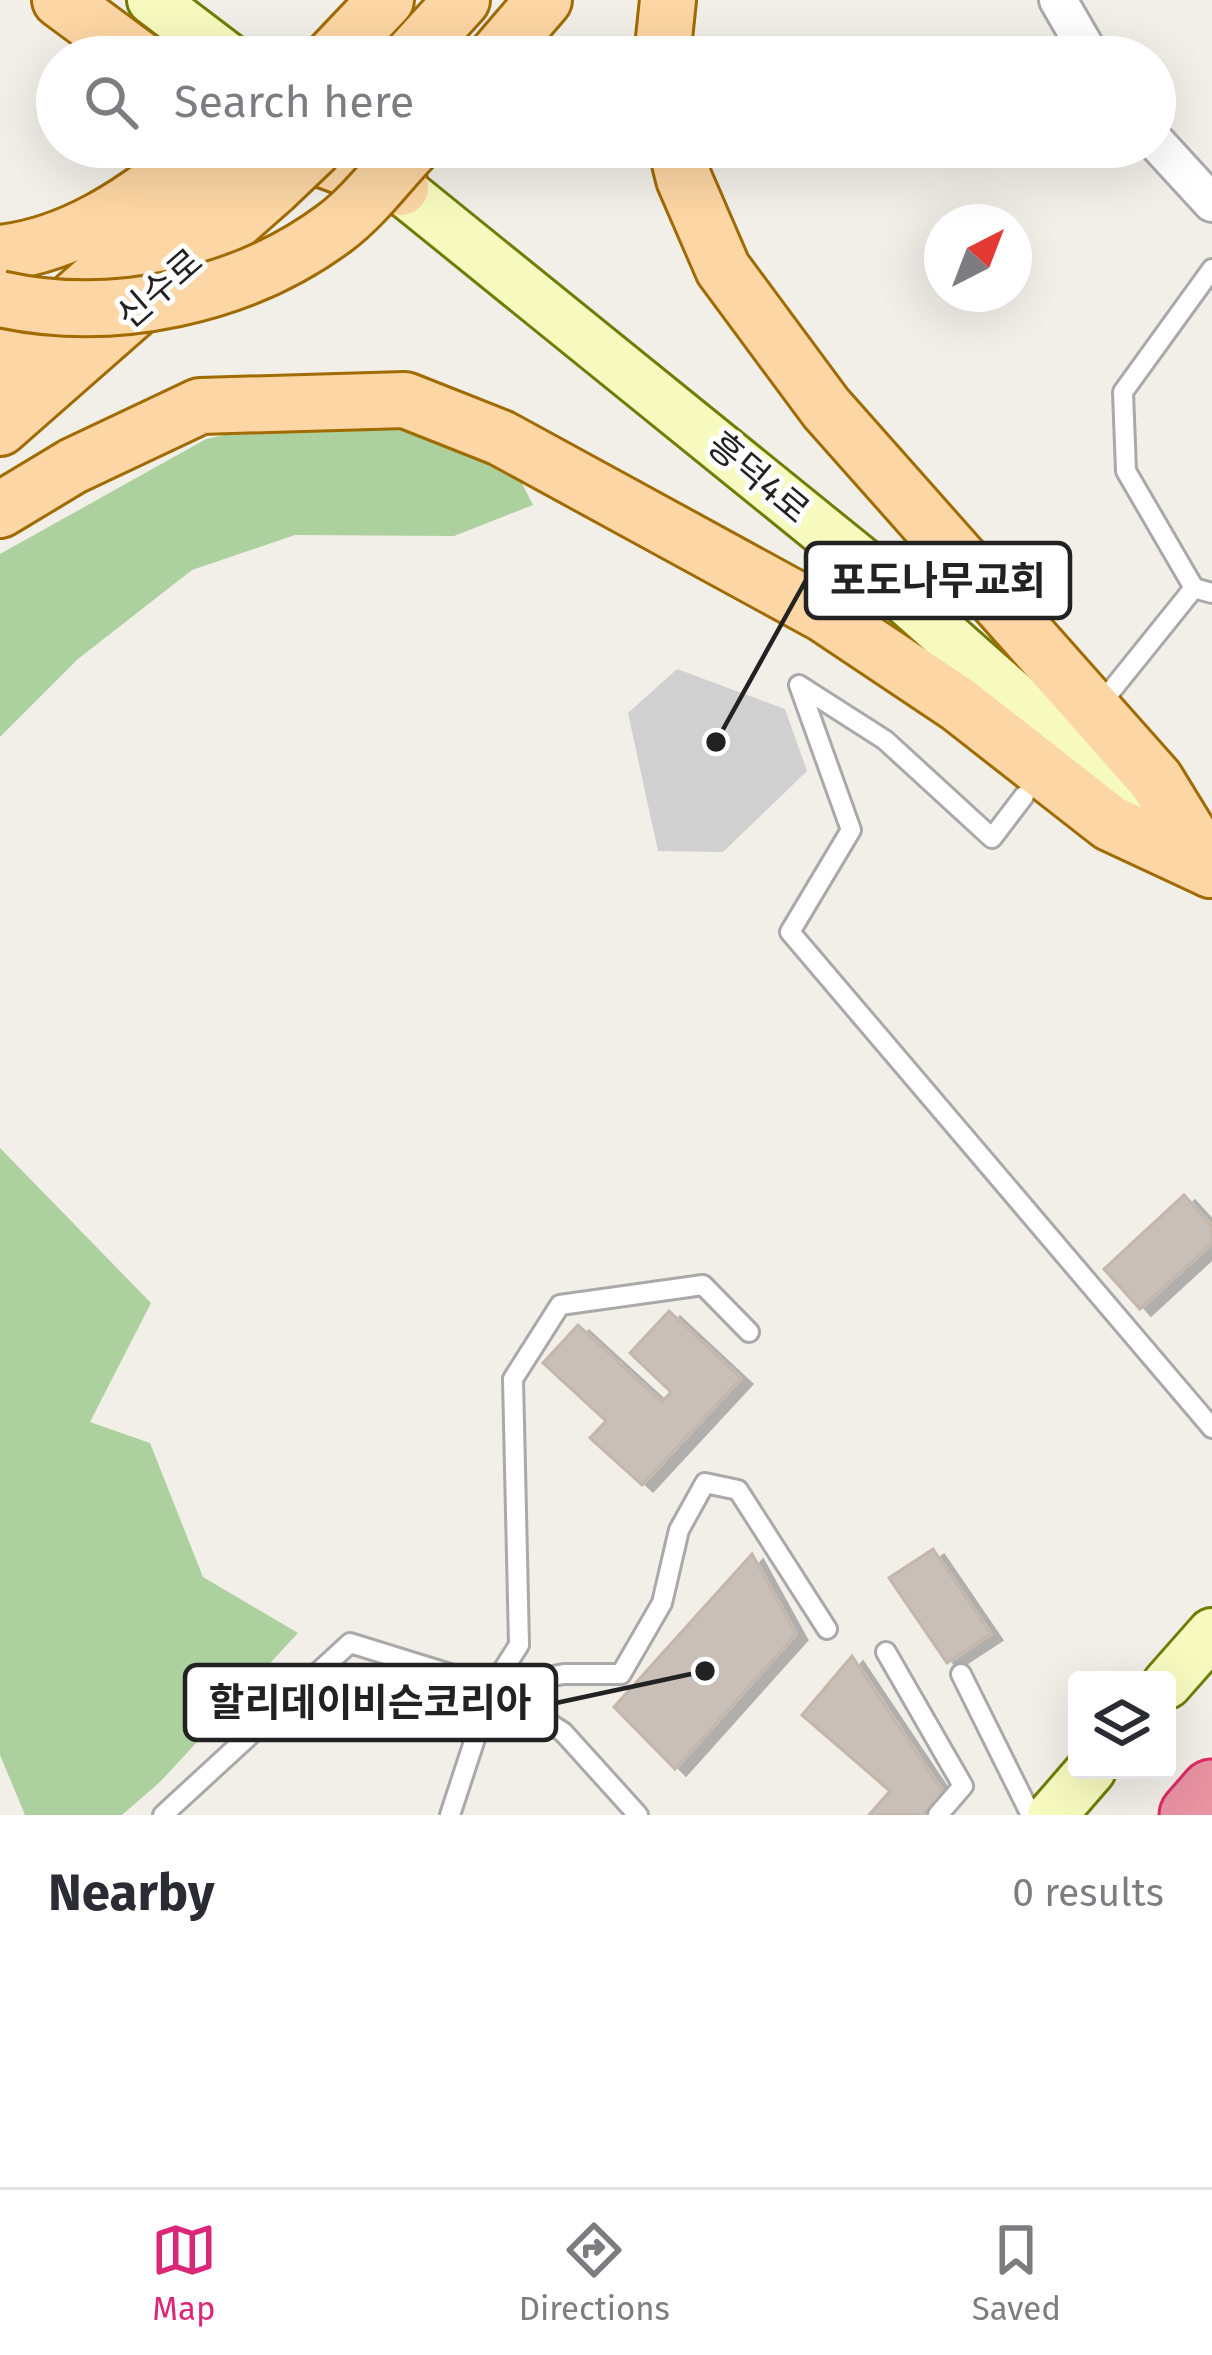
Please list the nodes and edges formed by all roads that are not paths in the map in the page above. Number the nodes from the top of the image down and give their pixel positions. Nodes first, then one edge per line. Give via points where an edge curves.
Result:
1 (60, 0) edge
2 (152, 0) edge
3 (386, 0) edge
4 (462, 0) edge
5 (544, 0) edge
6 (668, 0) edge
7 (1058, 0) edge
8 (109, 36) edge
9 (199, 36) edge
10 (350, 36) edge
11 (429, 36) edge
12 (513, 36) edge
13 (664, 36) edge
14 (1079, 36) edge
15 (1176, 164) edge
16 (218, 168) edge
17 (237, 168) edge
18 (240, 168) edge
19 (406, 168) edge
20 (408, 168) edge
21 (681, 168) edge
22 (1212, 203) edge
23 (0, 253) edge
24 (1212, 269) edge
25 (0, 299) edge
26 (0, 365) edge
27 (0, 428) edge
28 (0, 510) edge
29 (1203, 591) edge
30 (1103, 701) dead end
31 (1024, 796) dead end
32 (1212, 870) edge
33 (749, 1332) dead end
34 (1212, 1428) edge
35 (826, 1629) dead end
36 (1212, 1634) edge
37 (886, 1652) dead end
38 (961, 1674) dead end
39 (1176, 1674) edge
40 (492, 1687) junction
41 (1083, 1779) edge
42 (1212, 1792) edge
43 (164, 1815) edge
44 (450, 1815) edge
45 (638, 1815) edge
46 (938, 1815) edge
47 (1031, 1815) edge
48 (1052, 1815) edge
49 (1192, 1815) edge

1 - 8 main road
2 - 9 street
3 - 10 main road
4 - 11 main road
5 - 12 main road
6 - 13 main road
7 - 14 street
15 - 22 street
16 - 23 main road via 147,192 70,236
17 - 26 main road, 신수로
18 - 27 main road, 신수로
19 - 25 main road, bridge via 339,226 260,271 189,298 110,308
20 - 32 street, 흥덕4로
21 - 32 main road via 723,269 826,407 1156,780
24 - 29 lane via 1123,392 1126,471
28 - 32 main road via 200,406 405,400 501,438 825,615 958,704 1110,823
29 - 30 lane
31 - 34 lane via 992,838 885,740 799,685 850,830 790,932
33 - 40 lane via 703,1286 560,1305 514,1378 519,1645
35 - 40 lane via 738,1490 704,1483 679,1531 662,1603 621,1674
36 - 39 street
37 - 46 lane via 963,1786
38 - 47 lane
40 - 43 lane via 350,1643
40 - 44 lane
40 - 45 lane via 563,1732
41 - 48 street
42 - 49 highway

